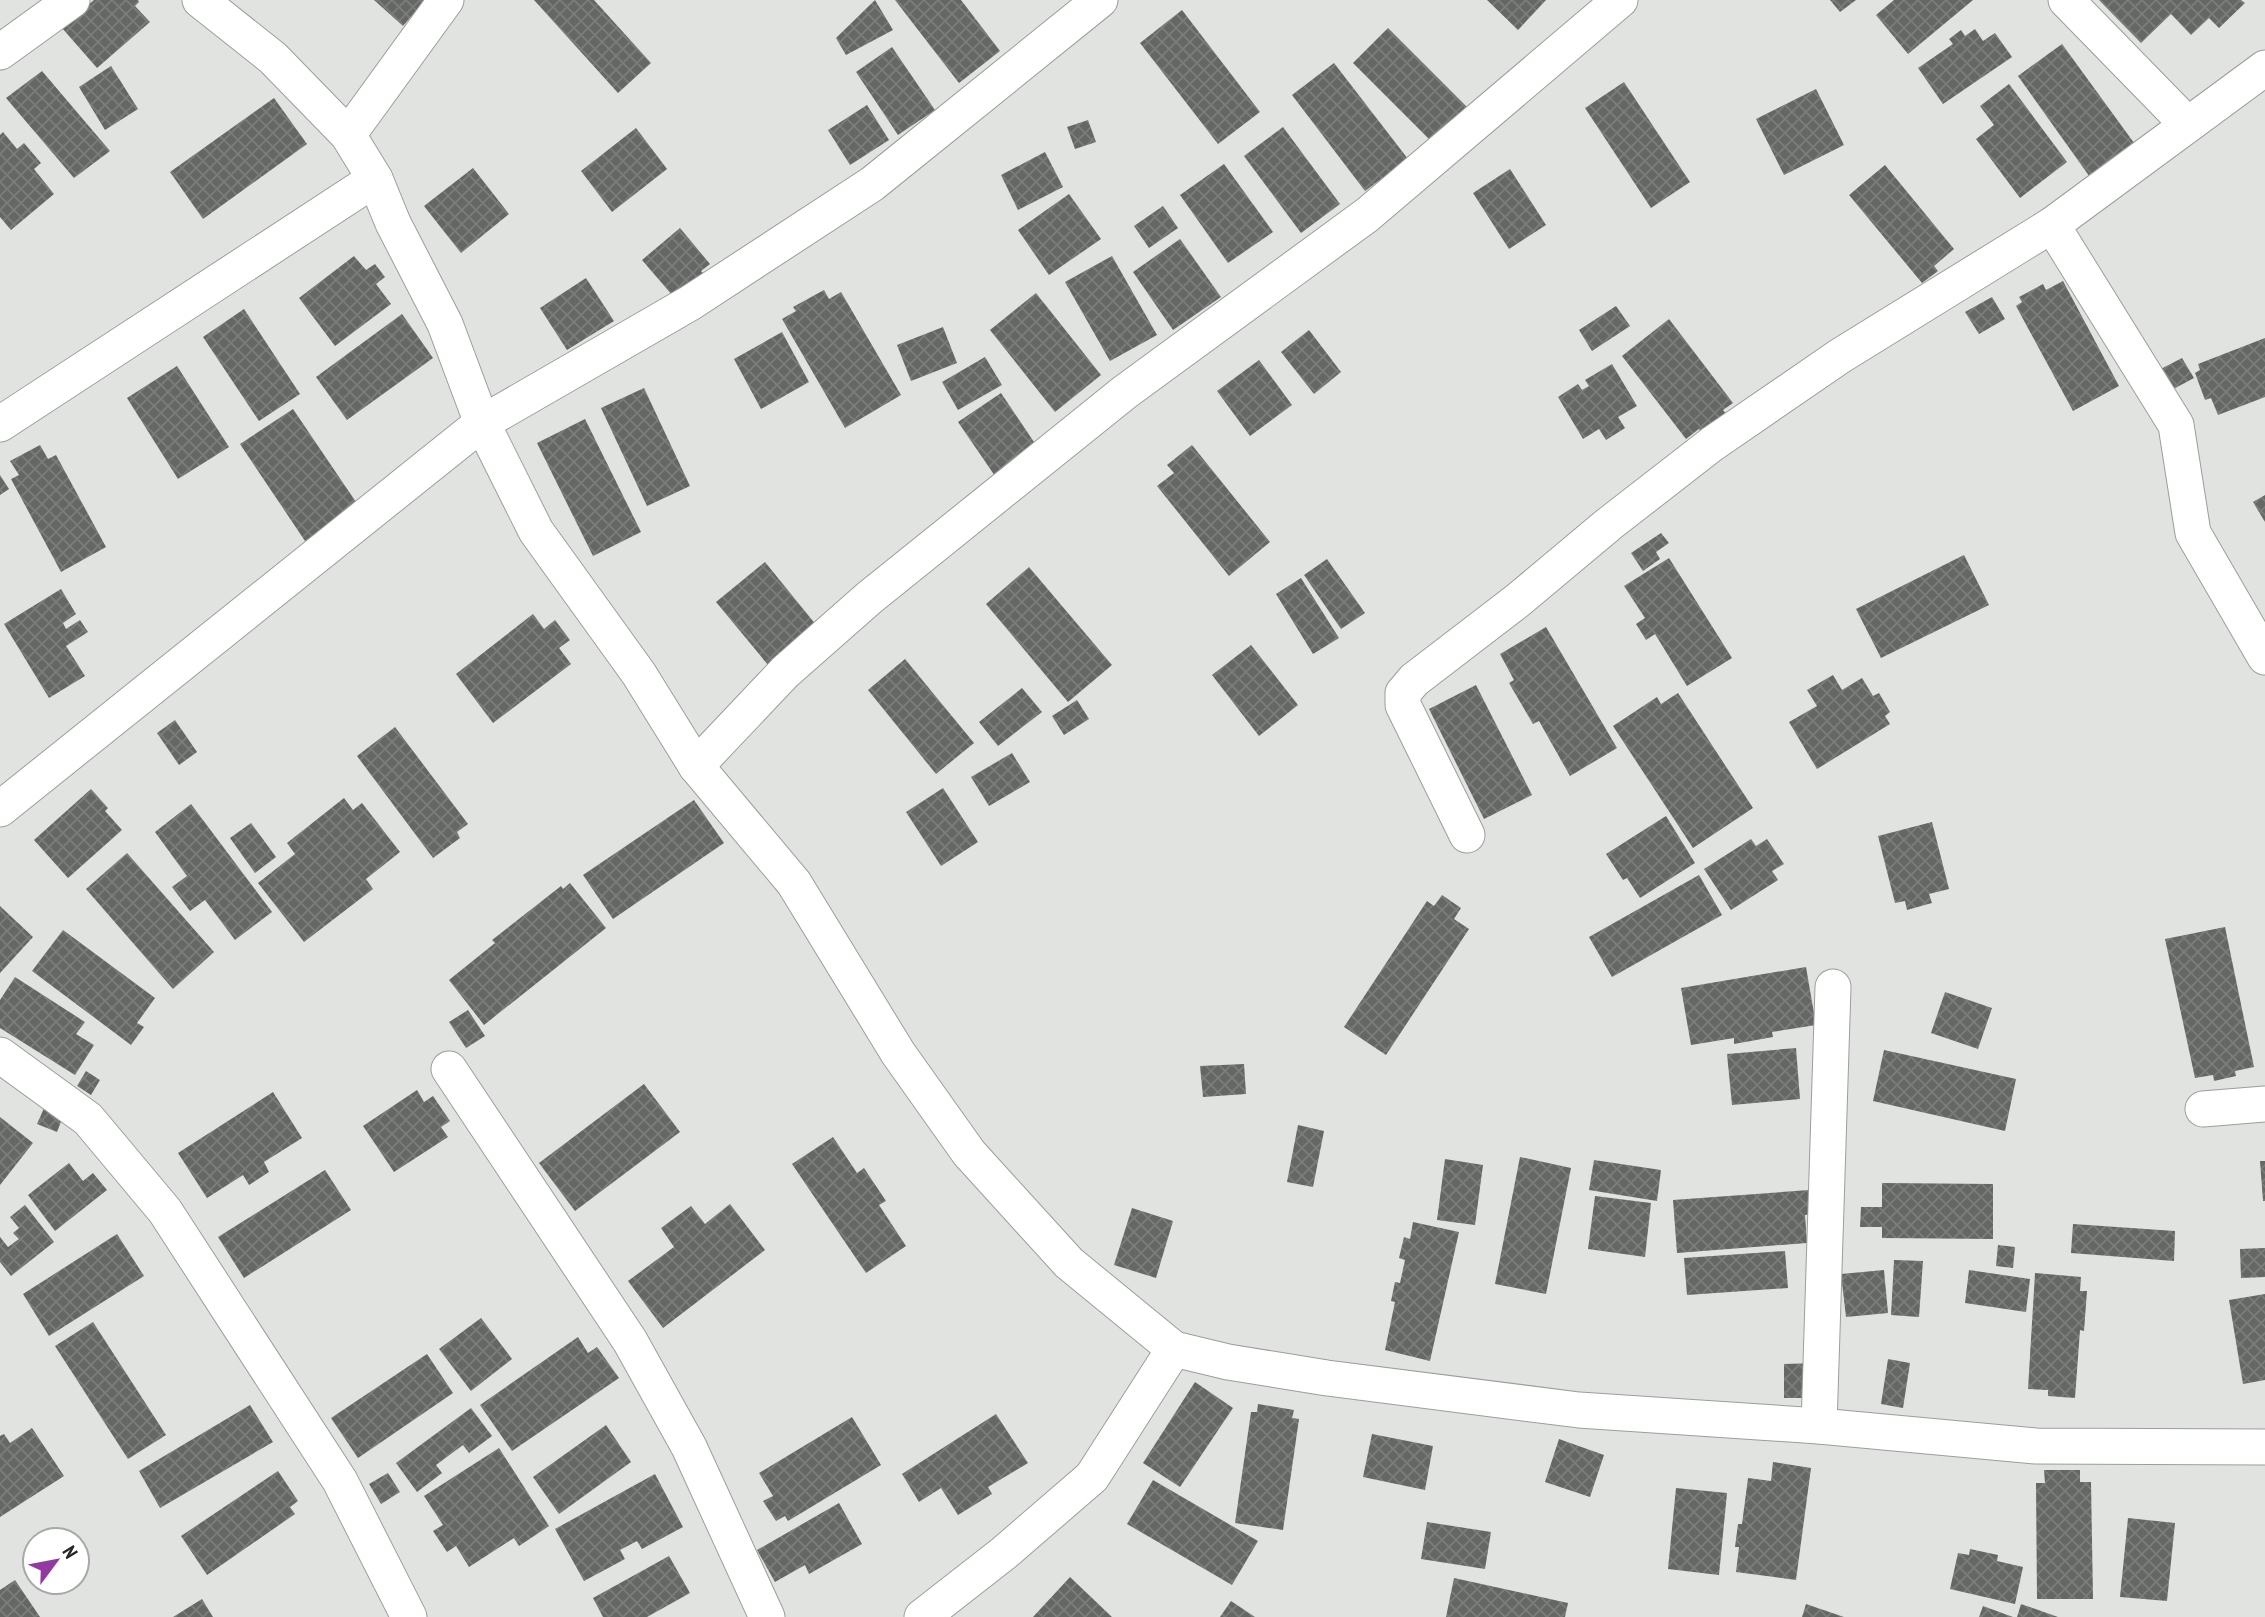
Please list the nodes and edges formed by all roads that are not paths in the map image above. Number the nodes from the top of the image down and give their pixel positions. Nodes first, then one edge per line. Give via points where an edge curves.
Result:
1 (72, 0) edge
2 (200, 0) edge
3 (446, 0) edge
4 (1100, 0) edge
5 (1620, 0) edge
6 (2066, 0) edge
7 (0, 52) edge
8 (2265, 68) edge
9 (2187, 124) junction
10 (348, 135) junction
11 (375, 179) junction
12 (2052, 225) junction
13 (482, 423) junction
14 (0, 424) edge
15 (2265, 657) edge
16 (696, 766) junction
17 (0, 809) edge
18 (1467, 835) dead end
19 (1833, 987) dead end
20 (0, 1055) edge
21 (449, 1069) dead end
22 (2265, 1104) edge
23 (2203, 1109) dead end
24 (1174, 1349) junction
25 (1819, 1426) junction
26 (2265, 1447) edge
27 (409, 1617) edge
28 (767, 1617) edge
29 (922, 1617) edge

1 - 7 street
2 - 10 street via 273,58
3 - 10 street
4 - 13 street via 872,184 690,303
5 - 16 street via 1367,215 1125,391 869,598 785,673
6 - 9 street
8 - 9 street
9 - 12 street
10 - 11 street
11 - 13 street via 445,324
11 - 14 street
12 - 15 street via 2176,425 2193,533
12 - 18 street via 1840,356 1712,444 1414,680 1403,693 1402,705
13 - 16 street via 536,531 639,674
13 - 17 street
16 - 24 street via 794,883 898,1053 969,1153 1069,1263
19 - 25 street
20 - 27 street via 88,1119 165,1211 340,1481
21 - 28 street via 630,1341 690,1447
22 - 23 street
24 - 25 street via 1327,1378 1579,1410
24 - 29 street via 1092,1477
25 - 26 street via 2036,1446

